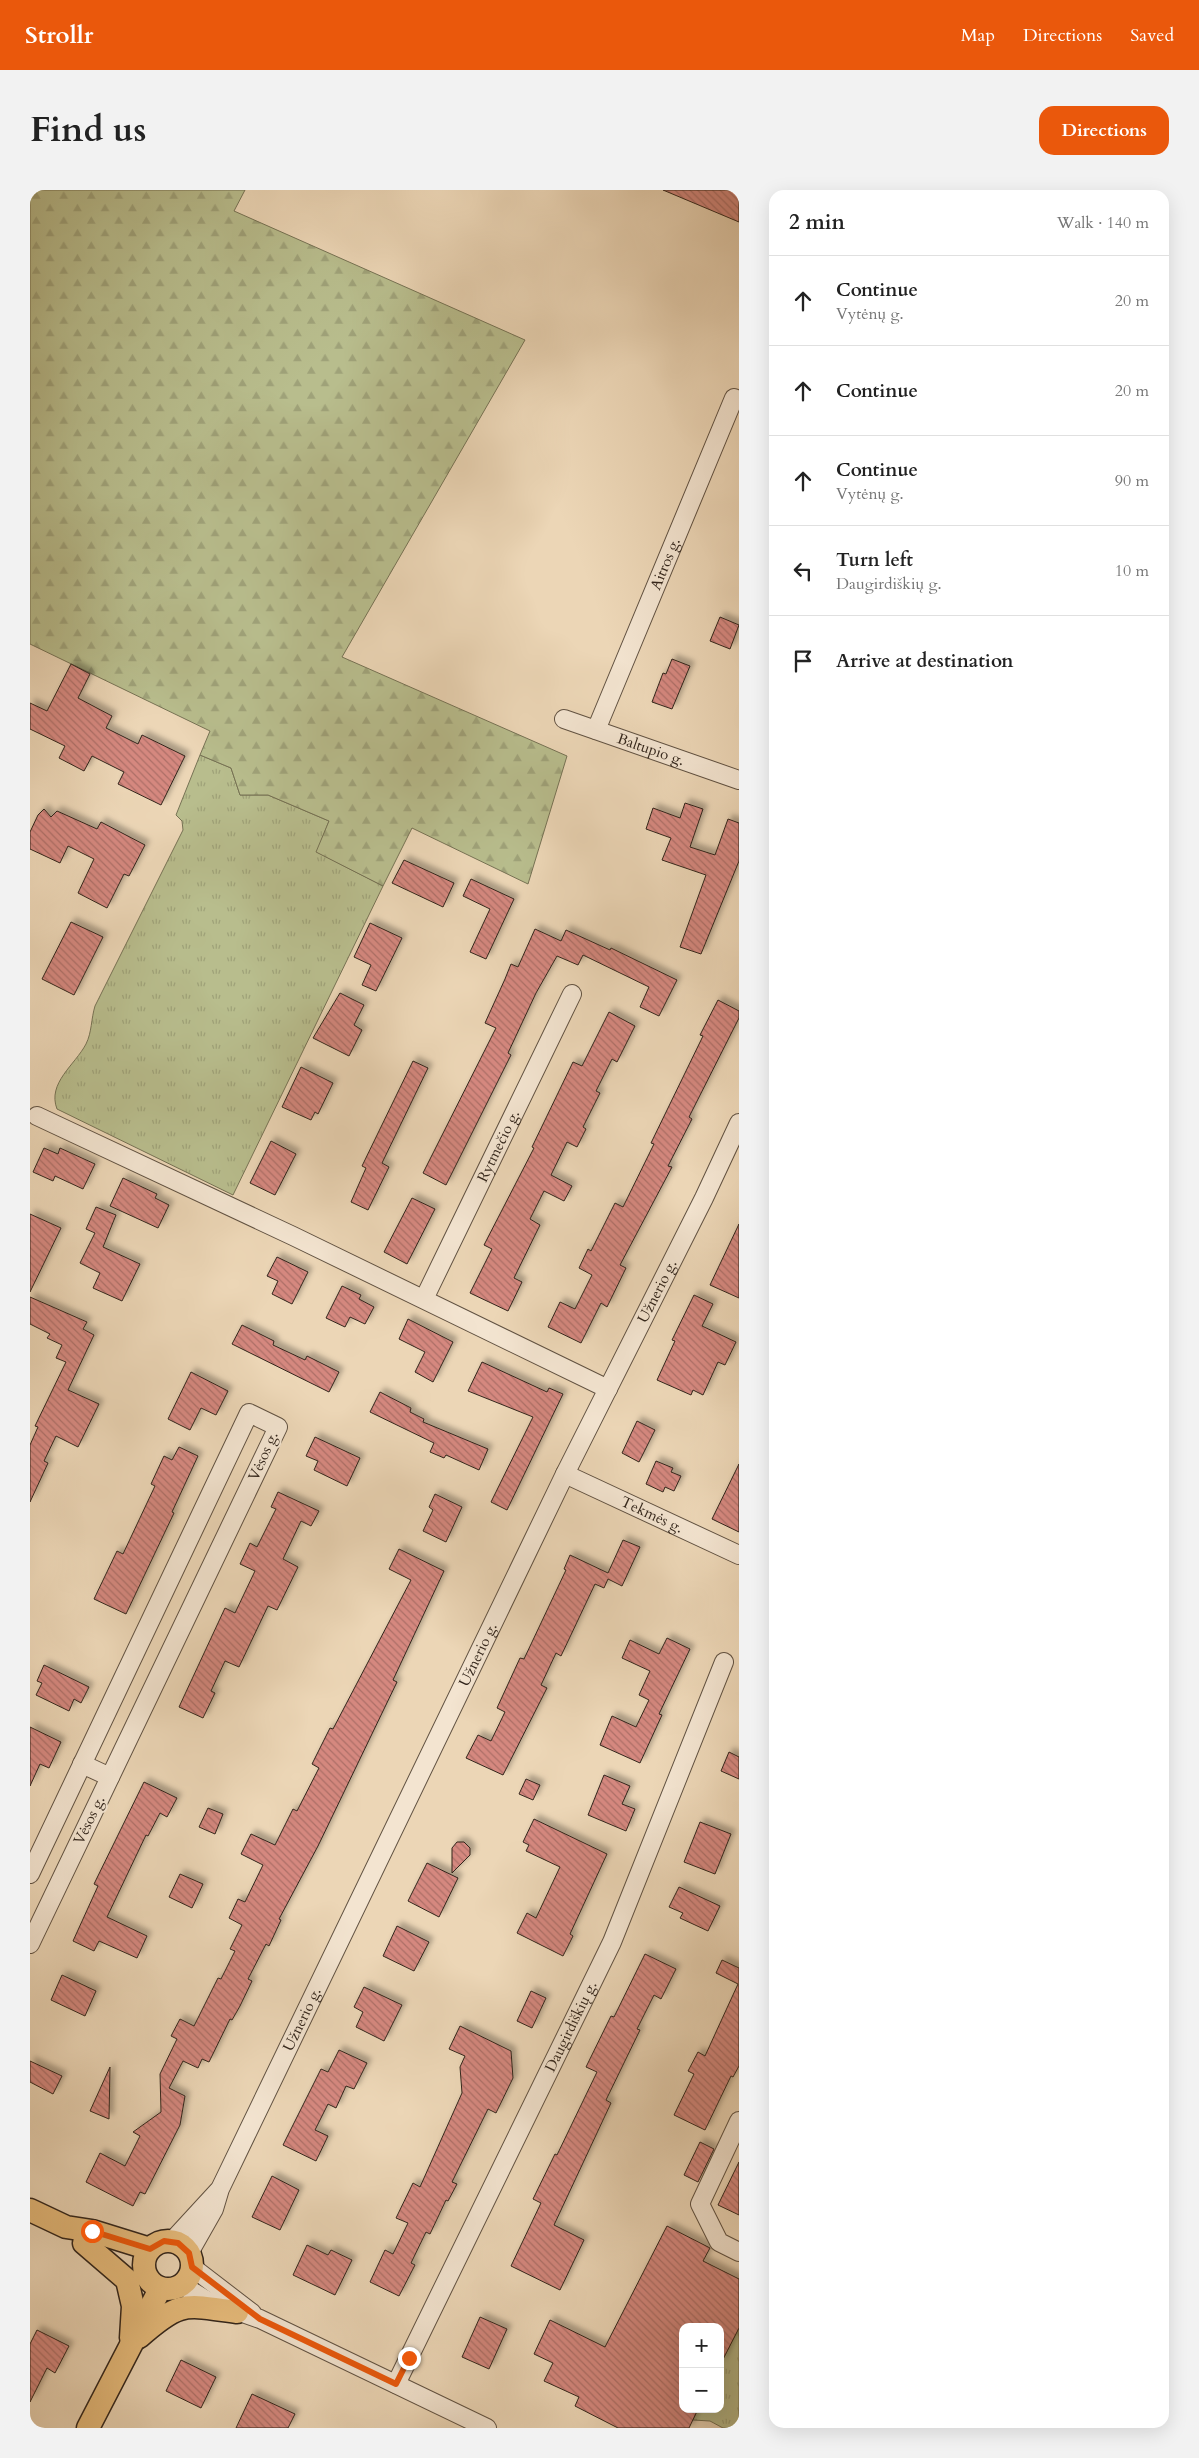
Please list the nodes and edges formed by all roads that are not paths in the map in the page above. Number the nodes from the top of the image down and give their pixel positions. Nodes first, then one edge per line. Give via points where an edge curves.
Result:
1 (734, 398) dead end
2 (564, 719) dead end
3 (596, 730) junction
4 (739, 780) edge
5 (572, 994) dead end
6 (37, 1116) dead end
7 (739, 1123) edge
8 (424, 1299) junction
9 (608, 1389) junction
10 (565, 1474) junction
11 (739, 1554) edge
12 (724, 1662) dead end
13 (82, 1764) junction
14 (110, 1777) junction
15 (30, 1874) edge
16 (30, 1944) edge
17 (739, 2121) edge
18 (30, 2210) edge
19 (66, 2227) junction
20 (84, 2243) junction
21 (739, 2252) edge
22 (147, 2258) junction
23 (184, 2262) junction
24 (160, 2288) junction
25 (237, 2312) junction
26 (260, 2319) junction
27 (131, 2344) junction
28 (396, 2384) junction
29 (88, 2428) edge
30 (487, 2428) edge

1 - 3 street, Aitros g.
2 - 3 street, Baltupio g.
3 - 4 street, Baltupio g.
5 - 8 street, Rytmečio g.
6 - 8 street
7 - 9 street, Užnerio g.
8 - 9 street
9 - 10 street, Užnerio g.
10 - 11 street, Tekmės g.
10 - 23 street, Užnerio g. via 220,2189 214,2209
12 - 28 street, Daugirdiškių g. via 612,1942
13 - 14 street
13 - 14 street, Vėsos g. via 249,1413 278,1427
13 - 15 street, Vėsos g.
14 - 16 street, Vėsos g.
17 - 21 street via 700,2204 719,2242
18 - 19 main road
19 - 20 main road
19 - 22 main road via 92,2231
20 - 22 main road
20 - 27 main road via 126,2280 133,2306
22 - 23 main road via 164,2241
22 - 24 main road via 149,2280
23 - 24 main road via 168,2290
23 - 25 street via 206,2300
23 - 26 street
24 - 27 main road
25 - 26 street
25 - 27 main road via 185,2306 175,2309
26 - 28 street
27 - 29 main road
28 - 30 street

